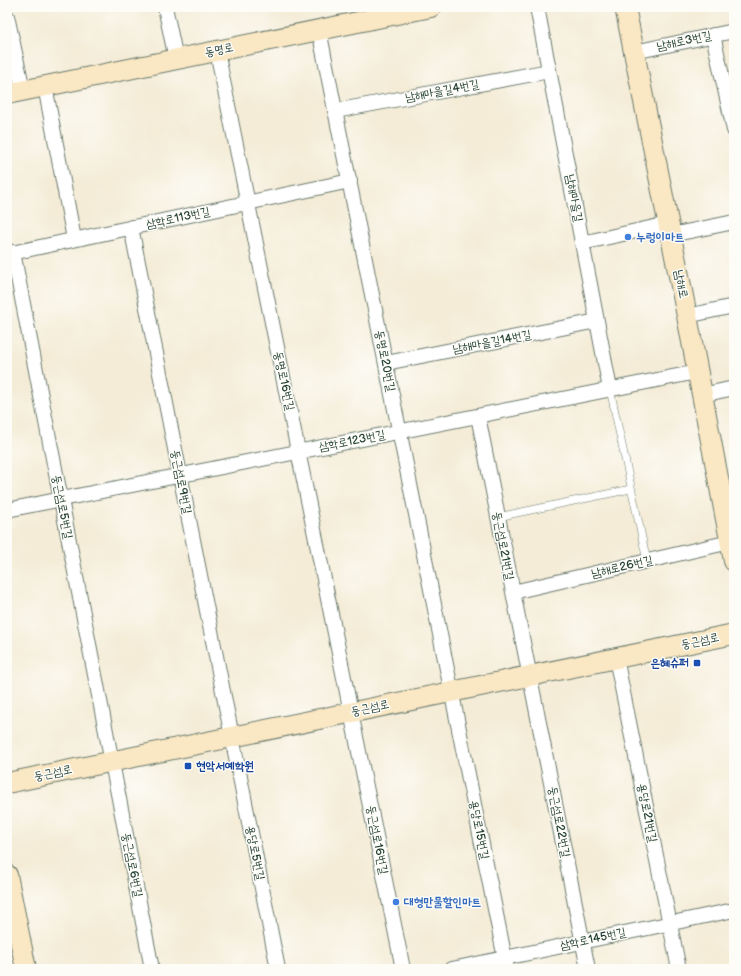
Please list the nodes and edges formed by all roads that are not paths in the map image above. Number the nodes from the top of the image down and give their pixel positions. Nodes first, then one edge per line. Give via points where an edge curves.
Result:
1 (165, 7) edge
2 (431, 7) edge
3 (537, 7) edge
4 (625, 7) edge
5 (7, 16) edge
6 (319, 30) junction
7 (734, 31) edge
8 (713, 35) junction
9 (217, 51) junction
10 (634, 52) junction
11 (176, 59) junction
12 (549, 71) junction
13 (45, 86) junction
14 (15, 92) edge
15 (336, 111) junction
16 (734, 130) edge
17 (350, 182) junction
18 (248, 203) junction
19 (734, 222) edge
20 (131, 227) junction
21 (670, 229) junction
22 (74, 239) junction
23 (582, 243) junction
24 (10, 253) edge
25 (734, 306) edge
26 (687, 316) junction
27 (597, 321) junction
28 (386, 363) junction
29 (697, 372) junction
30 (734, 388) edge
31 (610, 389) junction
32 (702, 395) junction
33 (478, 416) junction
34 (400, 431) junction
35 (298, 452) junction
36 (180, 475) junction
37 (631, 489) junction
38 (61, 499) junction
39 (7, 510) edge
40 (498, 517) junction
41 (730, 542) junction
42 (646, 561) junction
43 (734, 561) edge
44 (513, 592) junction
45 (734, 634) edge
46 (616, 658) junction
47 (530, 675) junction
48 (452, 692) junction
49 (351, 712) junction
50 (232, 736) junction
51 (112, 761) junction
52 (7, 783) edge
53 (7, 875) edge
54 (734, 910) edge
55 (669, 923) junction
56 (583, 942) junction
57 (506, 963) edge
58 (26, 969) edge
59 (152, 969) edge
60 (278, 969) edge
61 (403, 969) edge
62 (452, 969) edge
63 (588, 969) edge
64 (679, 969) edge

1 - 11 street
2 - 6 street, 동명로
3 - 12 street, 남해마을길
4 - 10 street, 남해로
5 - 14 street
6 - 9 street, 동명로
6 - 15 street, 동명로20번길
7 - 8 street, 남해로3번길
8 - 10 street, 남해로3번길
8 - 16 street
9 - 11 street, 동명로
9 - 18 street, 동명로16번길
10 - 21 street, 남해로
11 - 13 street, 동명로
12 - 15 street, 남해마을길4번길
12 - 23 street, 남해마을길
13 - 14 street, 동명로
13 - 22 street
15 - 17 street, 동명로20번길
17 - 18 street, 삼학로113번길
17 - 28 street, 동명로20번길
18 - 20 street, 삼학로113번길
18 - 35 street, 동명로16번길
19 - 21 street
20 - 22 street, 삼학로113번길
20 - 36 street, 둥근섬로9번길
21 - 23 street
21 - 26 street, 남해로
22 - 24 street, 삼학로113번길
23 - 27 street, 남해마을길
24 - 38 street, 둥근섬로5번길
25 - 26 street
26 - 29 street, 남해로
27 - 28 street, 남해마을길14번길
27 - 31 street, 남해마을길
28 - 34 street, 동명로20번길
29 - 31 street, 삼학로123번길
29 - 32 street, 남해로
30 - 32 street
31 - 33 street, 삼학로123번길
31 - 37 lane
32 - 41 street, 남해로
33 - 34 street, 삼학로123번길
33 - 40 street, 둥근섬로21번길
34 - 35 street, 삼학로123번길
34 - 48 street, 동명로20번길
35 - 36 street, 삼학로123번길
35 - 49 street, 동명로16번길
36 - 38 street, 삼학로123번길
36 - 50 street, 둥근섬로9번길
37 - 40 lane
37 - 42 lane
38 - 39 street, 삼학로123번길
38 - 51 street, 둥근섬로5번길
40 - 44 street, 둥근섬로21번길
41 - 42 street, 남해로26번길
41 - 43 street, 남해로
42 - 44 street, 남해로26번길
44 - 47 street, 둥근섬로21번길
45 - 46 street, 둥근섬로
46 - 47 street, 둥근섬로
46 - 55 street, 용당로21번길
47 - 48 street, 둥근섬로
47 - 56 street, 둥근섬로22번길
48 - 49 street, 둥근섬로
48 - 57 street, 용당로15번길
49 - 50 street, 둥근섬로
49 - 61 street, 둥근섬로16번길
50 - 51 street, 둥근섬로
50 - 60 street, 용당로5번길
51 - 52 street, 둥근섬로
51 - 59 street, 둥근섬로6번길
53 - 58 street
54 - 55 street, 삼학로145번길
55 - 56 street, 삼학로145번길
55 - 64 street, 용당로21번길
56 - 57 street, 삼학로145번길
56 - 63 street, 둥근섬로22번길
57 - 62 street, 삼학로145번길

